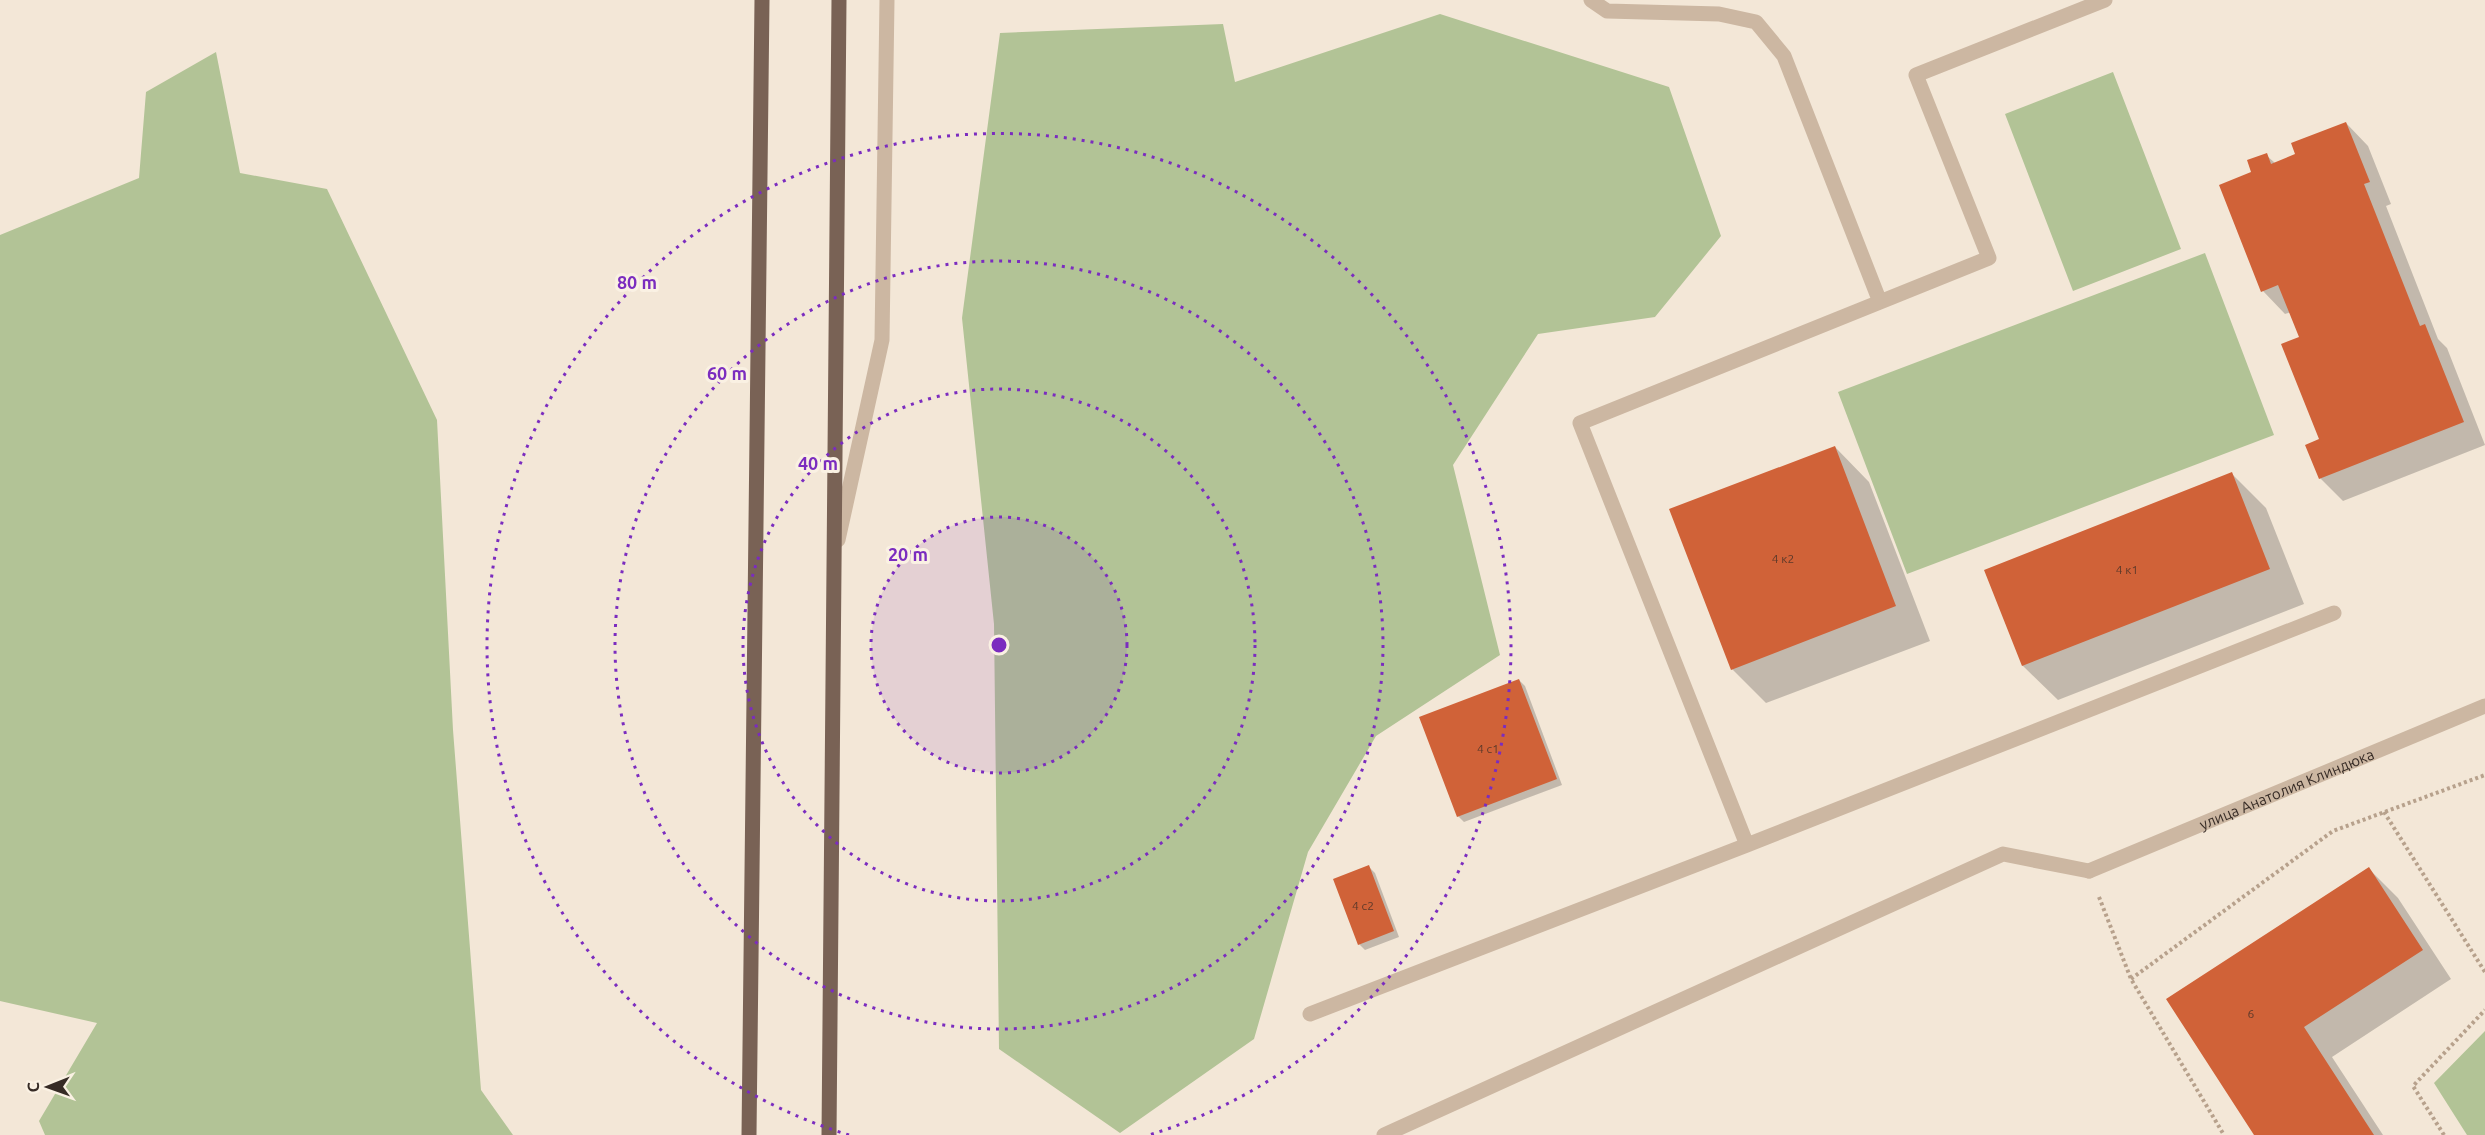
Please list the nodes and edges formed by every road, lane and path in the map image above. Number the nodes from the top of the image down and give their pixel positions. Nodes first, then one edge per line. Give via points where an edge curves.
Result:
1 (762, 0) edge
2 (839, 0) edge
3 (887, 0) edge
4 (1591, 0) edge
5 (2105, 0) edge
6 (1880, 302) junction
7 (834, 558) junction
8 (2334, 613) dead end
9 (2485, 706) edge
10 (2485, 775) edge
11 (2384, 812) junction
12 (1747, 845) junction
13 (2089, 871) junction
14 (2485, 972) edge
15 (2131, 979) junction
16 (2485, 1010) edge
17 (1310, 1014) dead end
18 (749, 1135) edge
19 (829, 1135) edge
20 (1384, 1135) edge
21 (2224, 1135) edge
22 (2444, 1135) edge

1 - 18 main road
2 - 7 main road
3 - 7 street via 882,340
4 - 6 street via 1607,11 1719,14 1756,22 1784,56
5 - 6 street via 1916,75 1989,258
6 - 12 street via 1580,423
7 - 19 main road
8 - 12 street
9 - 13 street, улица Анатолия Клиндюка
10 - 11 path
11 - 14 path
11 - 15 path via 2333,831
12 - 17 street
13 - 15 path
13 - 20 street via 2003,854
15 - 21 path
16 - 22 path via 2413,1086

